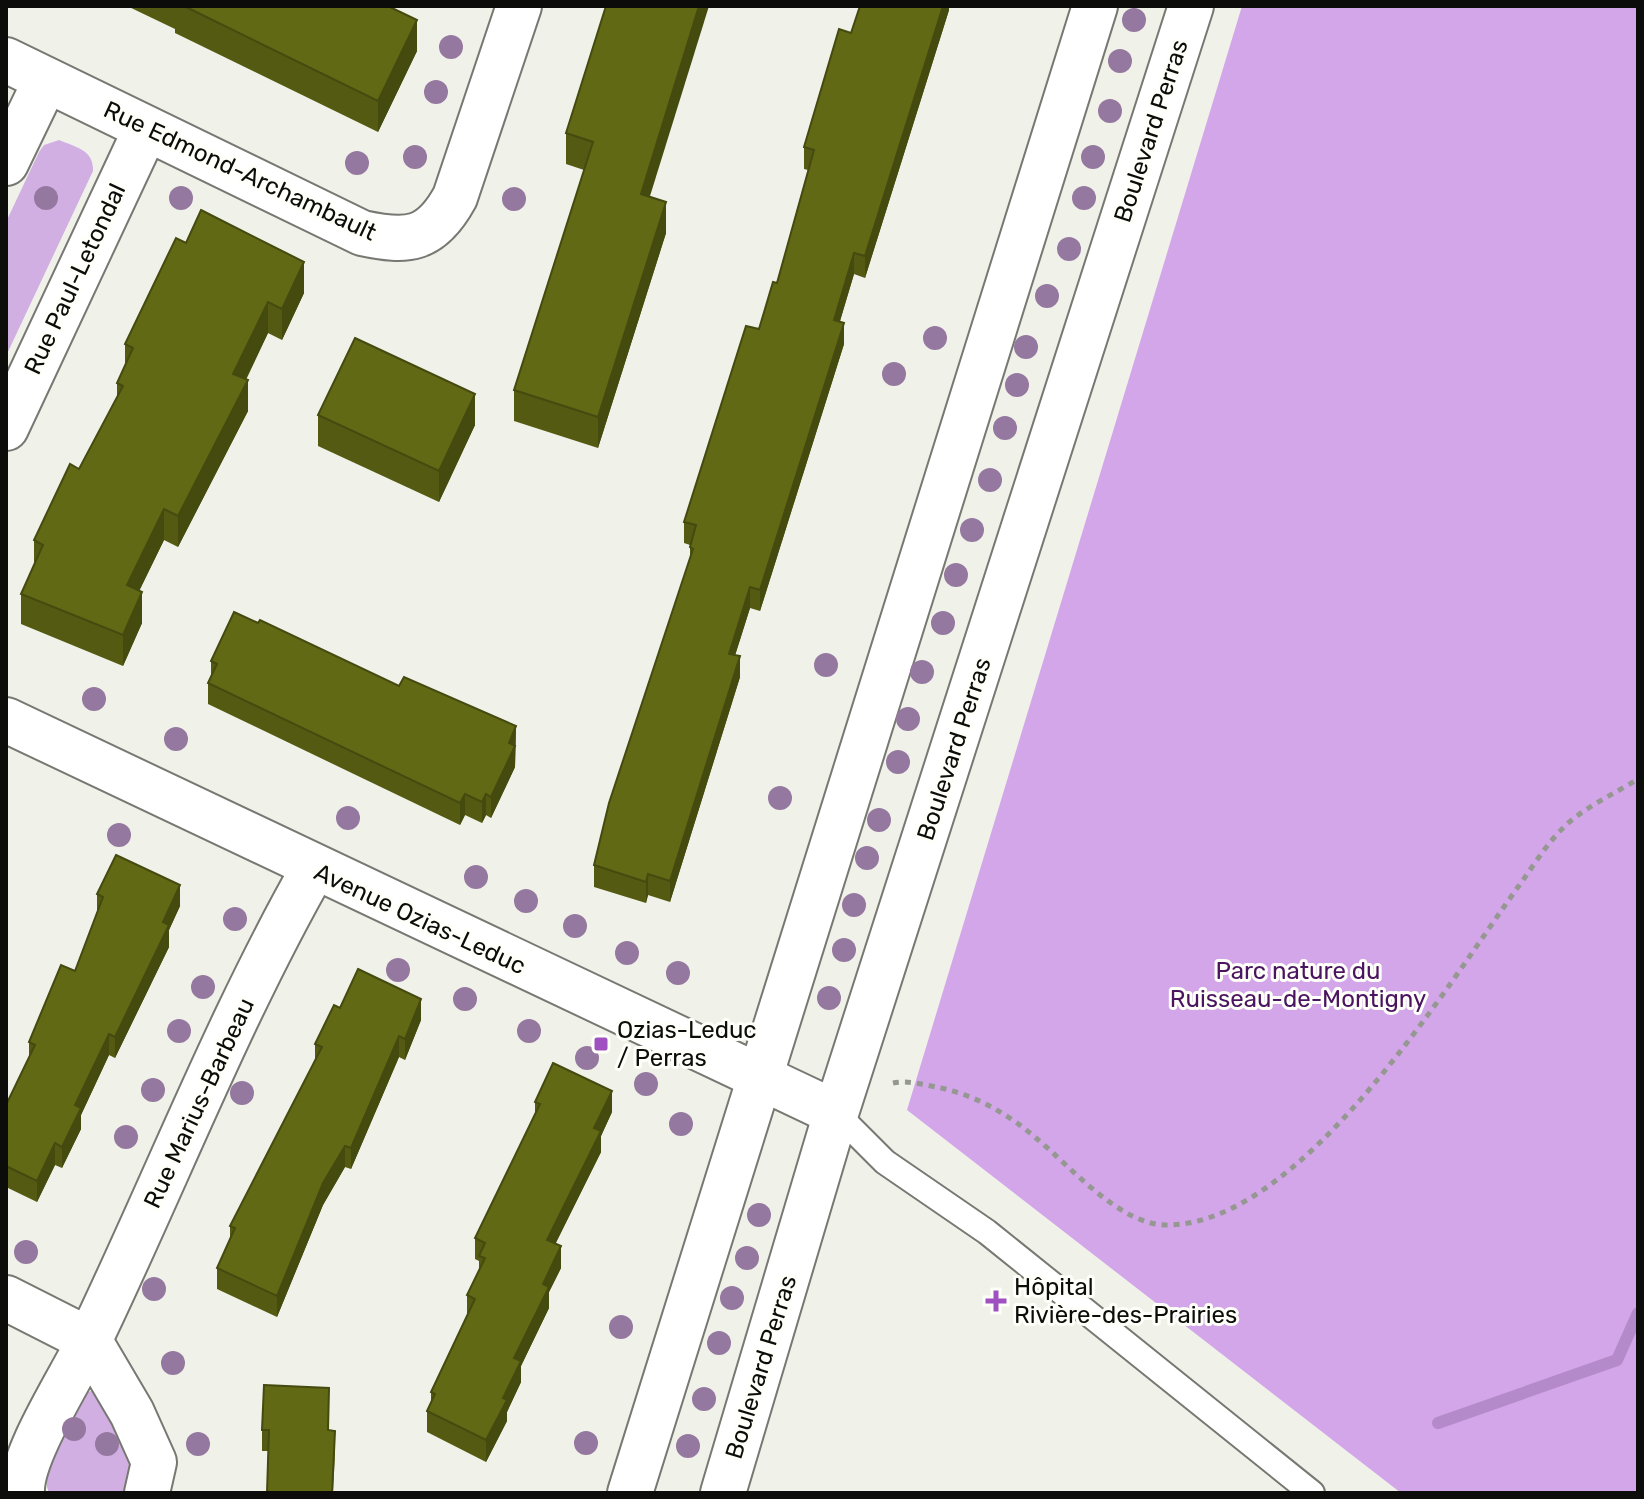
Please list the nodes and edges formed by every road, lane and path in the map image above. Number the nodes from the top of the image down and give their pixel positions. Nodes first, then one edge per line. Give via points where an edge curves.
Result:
1 (519, 6) edge
2 (1095, 6) edge
3 (1191, 6) edge
4 (6, 60) edge
5 (46, 80) junction
6 (145, 131) junction
7 (6, 163) edge
8 (6, 428) edge
9 (6, 720) edge
10 (1638, 779) edge
11 (314, 868) junction
12 (761, 1076) junction
13 (896, 1082) dead end
14 (836, 1113) junction
15 (6, 1298) edge
16 (89, 1340) junction
17 (22, 1493) edge
18 (147, 1493) edge
19 (630, 1493) edge
20 (723, 1493) edge
21 (1312, 1493) edge

1 - 6 main road, Rue Edmond-Archambault via 455,197 443,219 421,235 395,240 362,233
2 - 12 main road
3 - 14 main road, Boulevard Perras
4 - 5 main road, Rue Edmond-Archambault
5 - 6 main road, Rue Edmond-Archambault
5 - 7 main road
6 - 8 main road, Rue Paul-Letondal
9 - 11 main road, Avenue Ozias-Leduc
10 - 13 path via 1563,827 1367,1094 1286,1175 1236,1208 1185,1223 1144,1220 1102,1195 994,1108 956,1092
11 - 12 main road, Avenue Ozias-Leduc
11 - 16 main road, Rue Marius-Barbeau via 277,934
12 - 14 main road, Avenue Ozias-Leduc
12 - 19 main road
14 - 20 main road, Boulevard Perras
14 - 21 lane via 885,1162 987,1232
15 - 16 main road
16 - 17 main road, Rue Marius-Barbeau via 24,1468
16 - 18 main road via 154,1462

